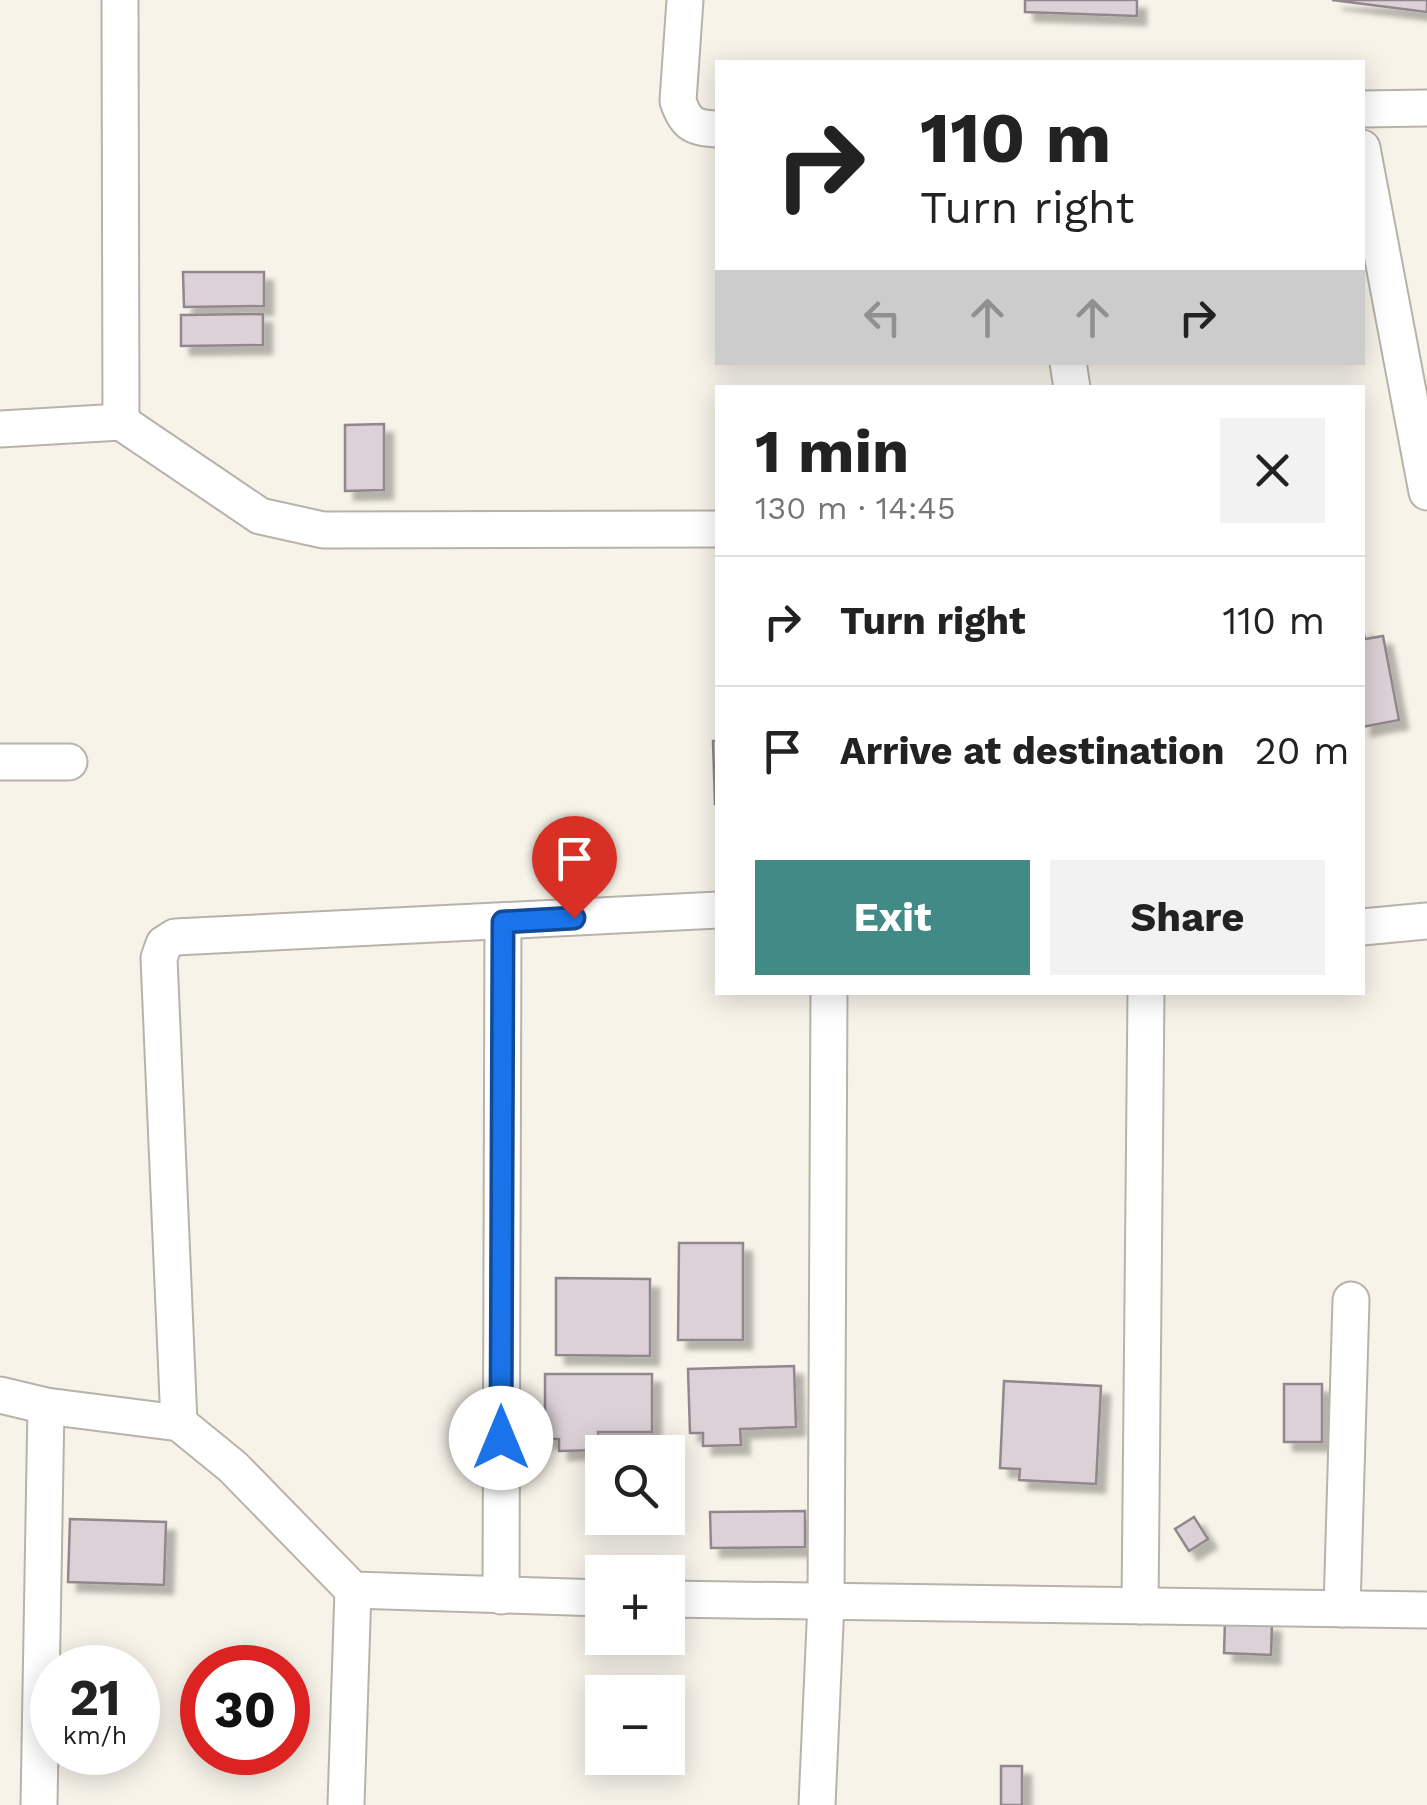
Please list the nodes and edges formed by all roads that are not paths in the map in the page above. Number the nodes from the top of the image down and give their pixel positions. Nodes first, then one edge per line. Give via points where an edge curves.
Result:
1 (120, 0) edge
2 (686, 0) edge
3 (1427, 108) edge
4 (1365, 109) edge
5 (715, 129) edge
6 (1365, 164) edge
7 (121, 422) junction
8 (0, 429) edge
9 (1427, 492) edge
10 (715, 529) edge
11 (0, 762) edge
12 (69, 762) dead end
13 (715, 910) edge
14 (1427, 920) edge
15 (503, 922) junction
16 (1365, 927) edge
17 (829, 995) edge
18 (1146, 995) edge
19 (1351, 1300) dead end
20 (0, 1395) edge
21 (46, 1406) junction
22 (179, 1423) junction
23 (353, 1590) junction
24 (500, 1596) junction
25 (585, 1598) edge
26 (685, 1599) edge
27 (826, 1602) junction
28 (1140, 1606) junction
29 (1342, 1609) junction
30 (1427, 1610) edge
31 (39, 1805) edge
32 (346, 1805) edge
33 (817, 1805) edge

1 - 7 street
2 - 5 street via 678,101 698,128
3 - 4 street
6 - 9 street
7 - 8 street
7 - 10 street via 260,516 323,530
11 - 12 street
13 - 15 street
14 - 16 street
15 - 22 street via 174,936 164,944 159,958
15 - 24 street
17 - 27 street
18 - 28 street
19 - 29 street
20 - 21 street
21 - 22 street
21 - 31 street
22 - 23 street via 233,1467
23 - 24 street
23 - 32 street
24 - 25 street
26 - 27 street
27 - 28 street
27 - 33 street
28 - 29 street
29 - 30 street

